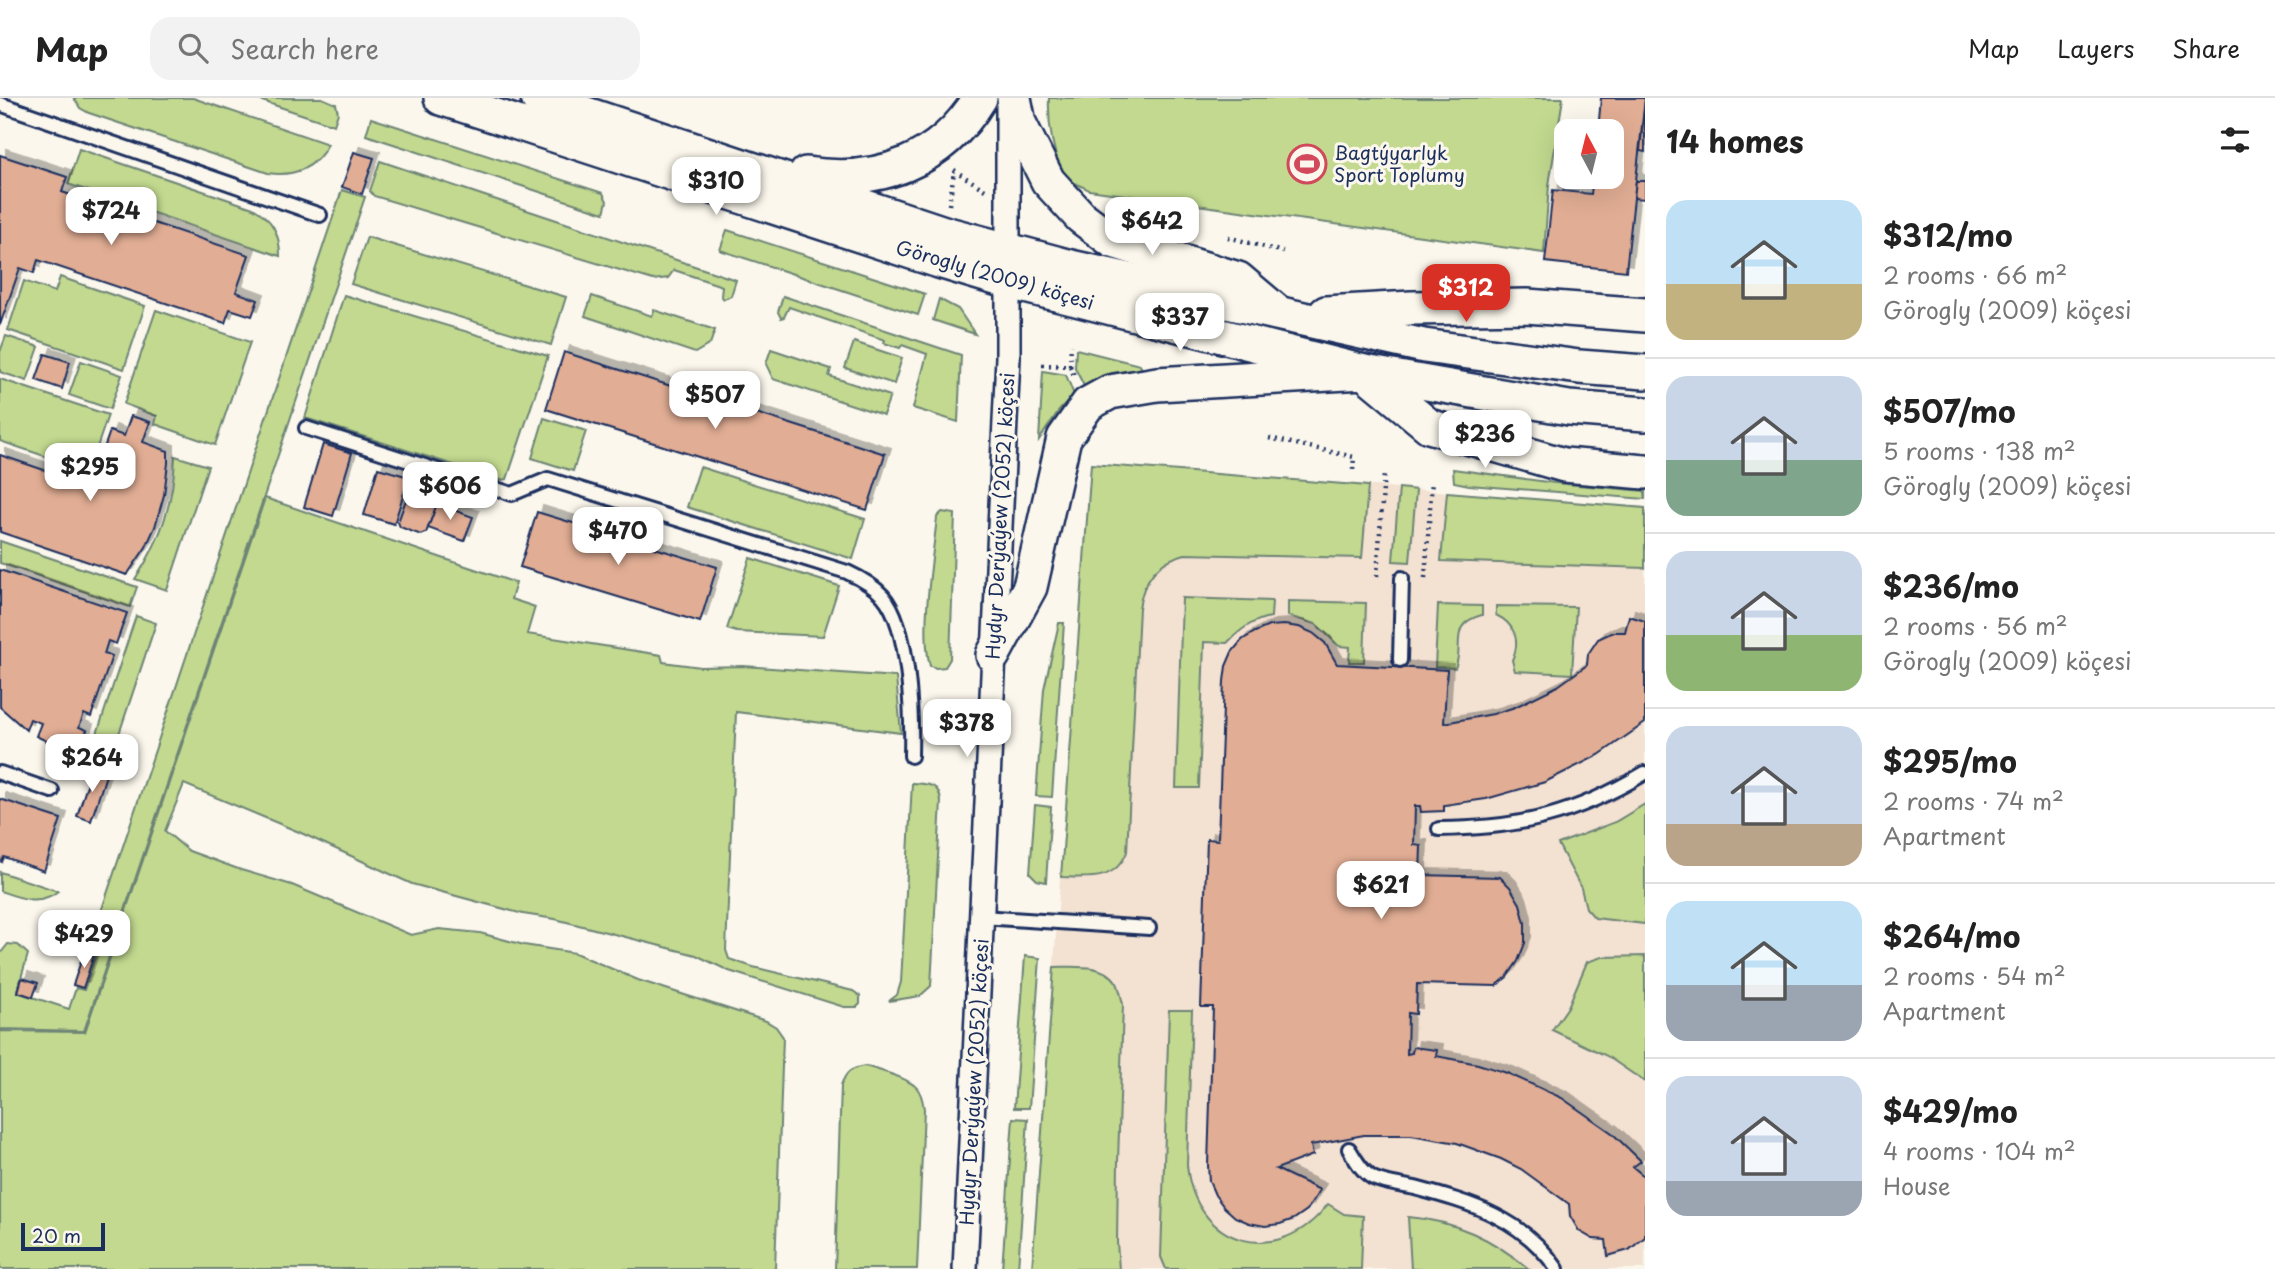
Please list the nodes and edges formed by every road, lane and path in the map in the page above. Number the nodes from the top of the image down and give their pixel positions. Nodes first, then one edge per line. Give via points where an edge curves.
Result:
1 (441, 98) edge
2 (538, 98) edge
3 (980, 98) edge
4 (1007, 98) edge
5 (1014, 98) edge
6 (0, 104) edge
7 (734, 164) junction
8 (948, 166) dead end
9 (954, 171) junction
10 (988, 192) dead end
11 (320, 215) dead end
12 (947, 215) dead end
13 (1228, 237) dead end
14 (1283, 252) dead end
15 (1009, 266) junction
16 (1282, 315) junction
17 (1645, 315) edge
18 (1071, 345) dead end
19 (1042, 365) dead end
20 (1070, 366) junction
21 (1364, 372) junction
22 (1645, 372) edge
23 (1078, 385) dead end
24 (1645, 414) edge
25 (306, 428) dead end
26 (1269, 438) dead end
27 (1353, 470) dead end
28 (1645, 471) edge
29 (1384, 474) dead end
30 (1432, 481) dead end
31 (1377, 576) dead end
32 (1402, 578) dead end
33 (1426, 578) dead end
34 (993, 655) junction
35 (1400, 660) dead end
36 (911, 756) dead end
37 (0, 773) edge
38 (1645, 773) edge
39 (52, 791) dead end
40 (1439, 829) dead end
41 (982, 917) junction
42 (1149, 928) dead end
43 (1349, 1149) dead end
44 (965, 1269) edge
45 (1557, 1269) edge

1 - 15 main road, Görogly (2009) köçesi via 939,261
2 - 7 main road, Görogly (2009) köçesi
3 - 7 main road via 953,135 932,152 890,170 835,178
4 - 15 street, Hydyr Derýaýew (2052) köçesi
5 - 16 main road via 1019,123 1048,181 1081,216 1113,241 1238,279
6 - 11 lane
7 - 15 main road, Görogly (2009) köçesi via 944,233
8 - 9 path
9 - 10 path
9 - 12 path
13 - 14 path
15 - 16 main road, Görogly (2009) köçesi via 1071,267
15 - 21 main road, Görogly (2009) köçesi
15 - 34 street, Hydyr Derýaýew (2052) köçesi
16 - 17 main road via 1527,306
16 - 22 main road, Görogly (2009) köçesi via 1424,346
18 - 20 path
19 - 20 path
20 - 23 path
21 - 24 main road, Görogly (2009) köçesi via 1569,408
21 - 28 main road via 1429,426 1564,465
21 - 34 main road via 1148,385 1110,392 1088,404 1064,438 1030,587
25 - 36 lane via 512,494 548,479 862,579 884,597 898,628 909,690
26 - 27 path via 1354,457
29 - 31 path
30 - 33 path
32 - 35 lane
34 - 41 street, Hydyr Derýaýew (2052) köçesi
37 - 39 lane
38 - 40 lane via 1564,812 1525,823
41 - 42 lane
41 - 44 street, Hydyr Derýaýew (2052) köçesi
43 - 45 lane via 1373,1178 1485,1208 1546,1252

